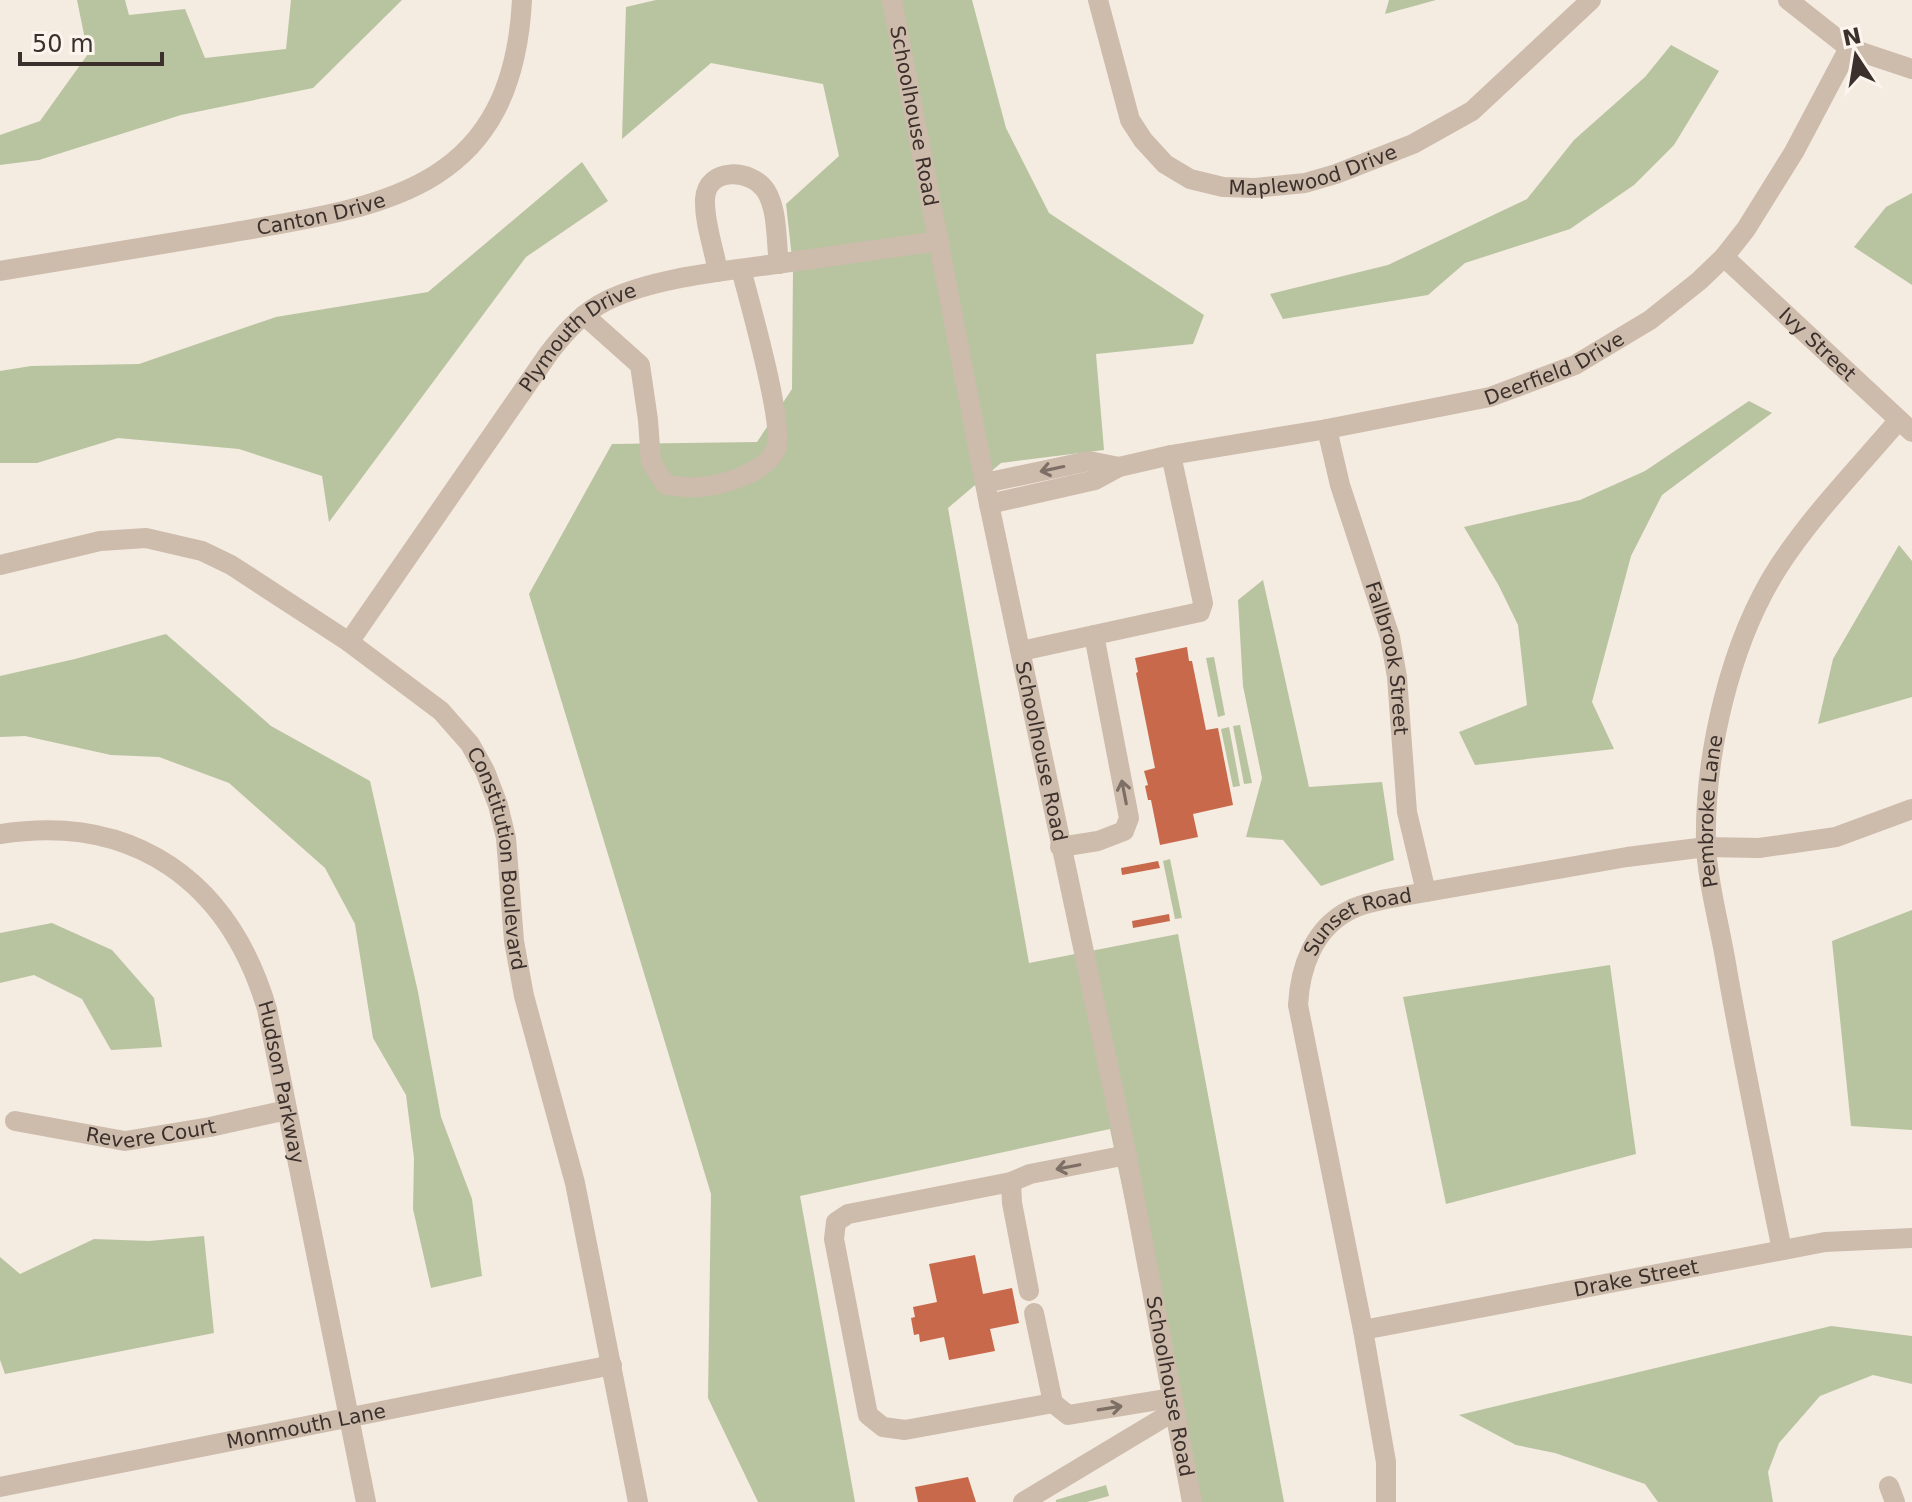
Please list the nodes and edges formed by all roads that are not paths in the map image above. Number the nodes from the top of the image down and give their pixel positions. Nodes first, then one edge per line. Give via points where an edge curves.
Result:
1 (522, 0) edge
2 (892, 0) edge
3 (1098, 0) edge
4 (1591, 0) edge
5 (1788, 0) edge
6 (1849, 48) junction
7 (1912, 69) edge
8 (939, 241) junction
9 (1724, 257) junction
10 (779, 264) junction
11 (741, 269) junction
12 (0, 271) edge
13 (718, 272) junction
14 (584, 315) junction
15 (1905, 427) edge
16 (1327, 429) junction
17 (1171, 455) junction
18 (1119, 467) junction
19 (985, 483) junction
20 (989, 504) junction
21 (0, 565) edge
22 (1094, 635) junction
23 (349, 642) junction
24 (1021, 651) junction
25 (1912, 809) edge
26 (0, 834) edge
27 (1060, 847) junction
28 (1706, 847) junction
29 (1426, 892) junction
30 (287, 1110) junction
31 (15, 1121) dead end
32 (1127, 1155) junction
33 (1011, 1182) junction
34 (1912, 1238) edge
35 (1782, 1250) junction
36 (1029, 1291) dead end
37 (1034, 1313) dead end
38 (1363, 1330) junction
39 (612, 1365) junction
40 (1053, 1403) junction
41 (1172, 1405) junction
42 (350, 1419) junction
43 (0, 1487) edge
44 (366, 1502) edge
45 (638, 1502) edge
46 (1023, 1502) edge
47 (1192, 1502) edge
48 (1386, 1502) edge

1 - 12 street, Canton Drive via 511,76 495,113 452,164 423,185 327,216
2 - 8 street, Schoolhouse Road
3 - 4 street, Maplewood Drive via 1130,120 1143,140 1165,164 1190,179 1255,188 1336,174 1413,144 1472,111
5 - 6 street
6 - 7 street
6 - 9 street, Deerfield Drive via 1794,152
8 - 10 street, Plymouth Drive
8 - 19 street, Schoolhouse Road
9 - 15 street, Ivy Street
9 - 16 street, Deerfield Drive via 1650,320 1575,365 1490,397
10 - 11 street, Plymouth Drive
10 - 13 street via 771,202 765,189 740,173 722,176 709,185 705,197
11 - 13 street, Plymouth Drive
11 - 14 street via 771,389 778,446 769,461 746,476 696,487 666,485 651,462 640,365
13 - 14 street, Plymouth Drive via 633,289
14 - 23 street, Plymouth Drive via 549,353
15 - 28 street, Pembroke Lane via 1814,518 1778,567 1757,608 1724,696 1708,787
16 - 17 street, Deerfield Drive
16 - 29 street, Fallbrook Street via 1390,637 1407,812
17 - 18 street, Deerfield Drive
17 - 22 street via 1203,603 1200,612
18 -> 19 street, Deerfield Drive via 1089,461
18 - 20 street, Deerfield Drive via 1095,480
19 - 20 street, Schoolhouse Road
20 - 24 street, Schoolhouse Road
21 - 23 street, Constitution Boulevard via 100,541 146,538 174,544 231,565
22 - 24 street
27 -> 22 street via 1124,831 1129,818
23 - 39 street, Constitution Boulevard via 441,711 470,744 498,805 524,996 575,1183
24 - 27 street, Schoolhouse Road
25 - 28 street, Sunset Road via 1836,837 1759,848
26 - 30 street, Hudson Parkway via 53,830 123,840 177,870 194,886 240,940 259,982
27 - 32 street, Schoolhouse Road
28 - 29 street, Sunset Road
28 - 35 street, Pembroke Lane
29 - 38 street, Sunset Road via 1352,908 1332,921 1314,942 1299,983 1298,1005
30 - 31 street, Revere Court via 125,1141
30 - 42 street, Hudson Parkway
32 -> 33 street
32 - 41 street, Schoolhouse Road
33 - 36 street
33 - 40 street via 848,1214 836,1222 834,1239 868,1415 883,1427 905,1430
34 - 35 street, Drake Street via 1825,1242
35 - 38 street, Drake Street
37 - 40 street
38 - 48 street, Sunset Road via 1386,1462
39 - 42 street, Monmouth Lane
39 - 45 street, Constitution Boulevard
40 -> 41 street via 1068,1415
41 - 46 street
41 - 47 street, Schoolhouse Road
42 - 43 street, Monmouth Lane
42 - 44 street, Hudson Parkway

